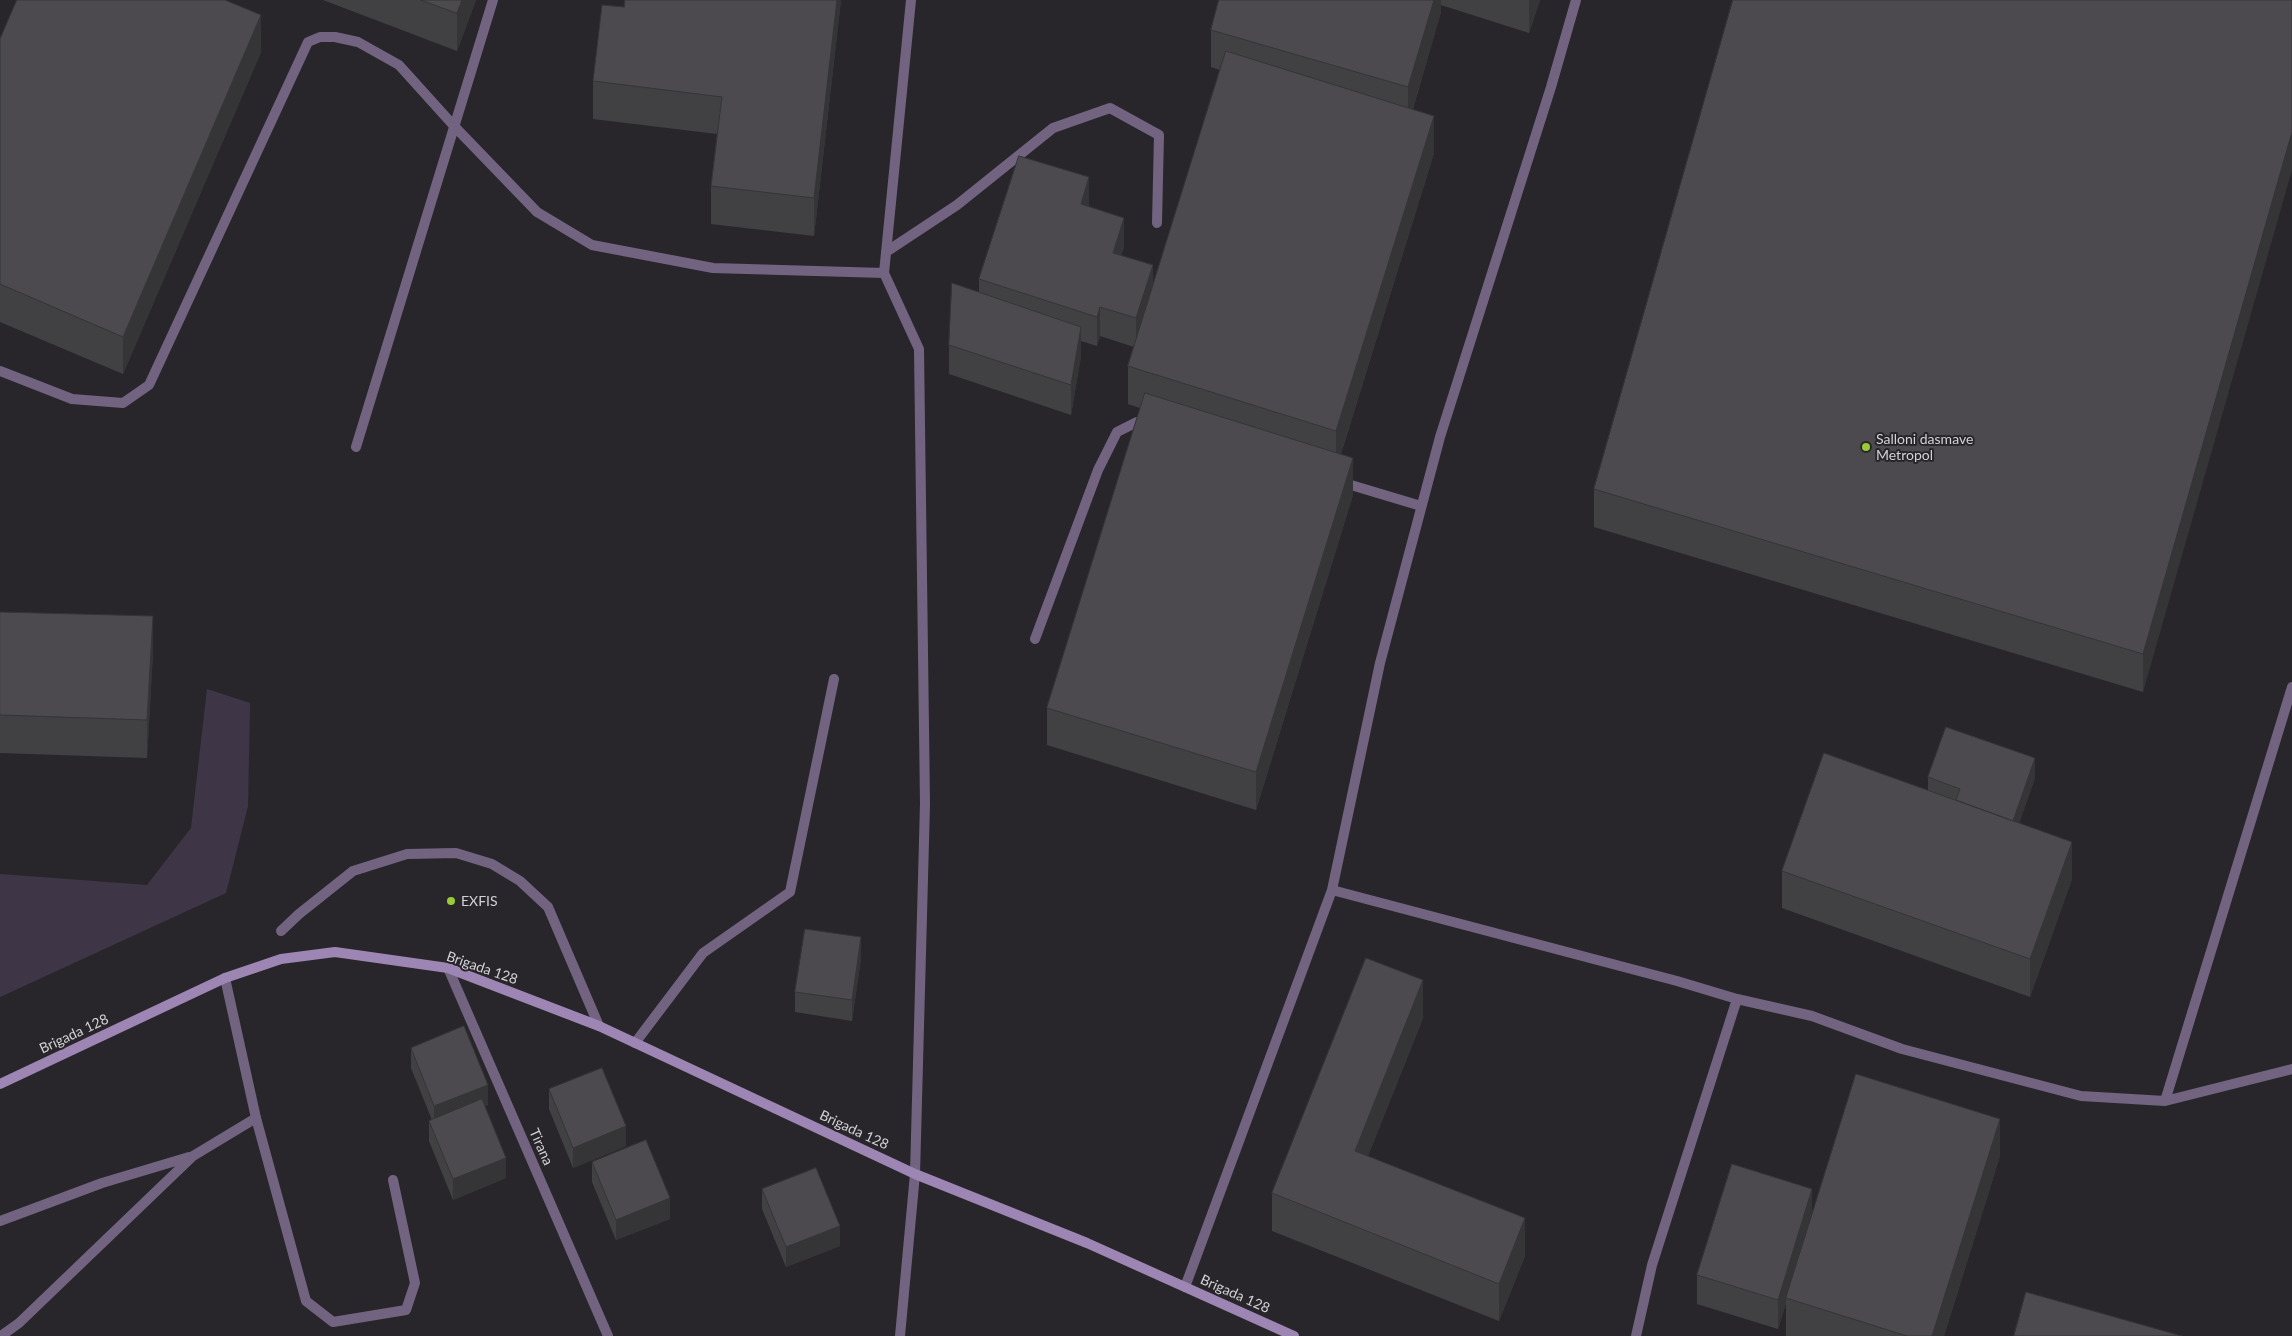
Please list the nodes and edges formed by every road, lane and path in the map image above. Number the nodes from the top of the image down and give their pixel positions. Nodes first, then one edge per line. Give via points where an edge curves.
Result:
1 (493, 0) edge
2 (911, 0) edge
3 (1576, 0) edge
4 (454, 126) junction
5 (1157, 223) dead end
6 (886, 252) junction
7 (884, 273) junction
8 (0, 371) edge
9 (1156, 428) edge
10 (356, 446) dead end
11 (1326, 478) edge
12 (1421, 506) junction
13 (1034, 639) dead end
14 (834, 679) dead end
15 (2292, 687) edge
16 (1332, 890) junction
17 (282, 931) dead end
18 (448, 968) junction
19 (225, 978) junction
20 (1737, 999) junction
21 (599, 1026) junction
22 (635, 1043) junction
23 (2292, 1069) edge
24 (0, 1084) edge
25 (2165, 1101) junction
26 (256, 1118) junction
27 (193, 1156) junction
28 (915, 1174) junction
29 (393, 1180) dead end
30 (0, 1221) edge
31 (1185, 1287) junction
32 (1, 1336) edge
33 (608, 1336) edge
34 (900, 1336) edge
35 (1294, 1336) edge
36 (1636, 1336) edge

1 - 4 street
2 - 6 street
3 - 12 street
4 - 7 street via 537,212 592,245 713,268
4 - 8 street via 399,65 358,42 335,37 320,37 308,42 148,385 124,403 72,399
4 - 10 street
5 - 6 street via 1159,135 1110,108 1053,128 957,205
6 - 7 street
7 - 28 street via 919,349 925,804
9 - 13 street via 1137,422 1117,432 1098,470
11 - 12 street
12 - 16 street via 1380,663
14 - 22 street via 790,892 703,953
15 - 25 street
16 - 20 street
16 - 31 street
17 - 21 street via 353,871 407,854 456,853 492,864 520,881 548,907
18 - 19 street, Brigada 128 via 336,952 281,959
18 - 21 street, Brigada 128
18 - 33 street, Tirana
19 - 24 street, Brigada 128
19 - 26 street
20 - 25 street via 1812,1016 1902,1049 2082,1096
20 - 36 street via 1652,1264
21 - 22 street, Brigada 128
22 - 28 street, Brigada 128
23 - 25 street
26 - 27 street
26 - 29 street via 306,1301 333,1322 406,1310 414,1284
27 - 30 street via 102,1182
27 - 32 street via 19,1323
28 - 31 street, Brigada 128 via 1087,1243
28 - 34 street
31 - 35 street, Brigada 128

